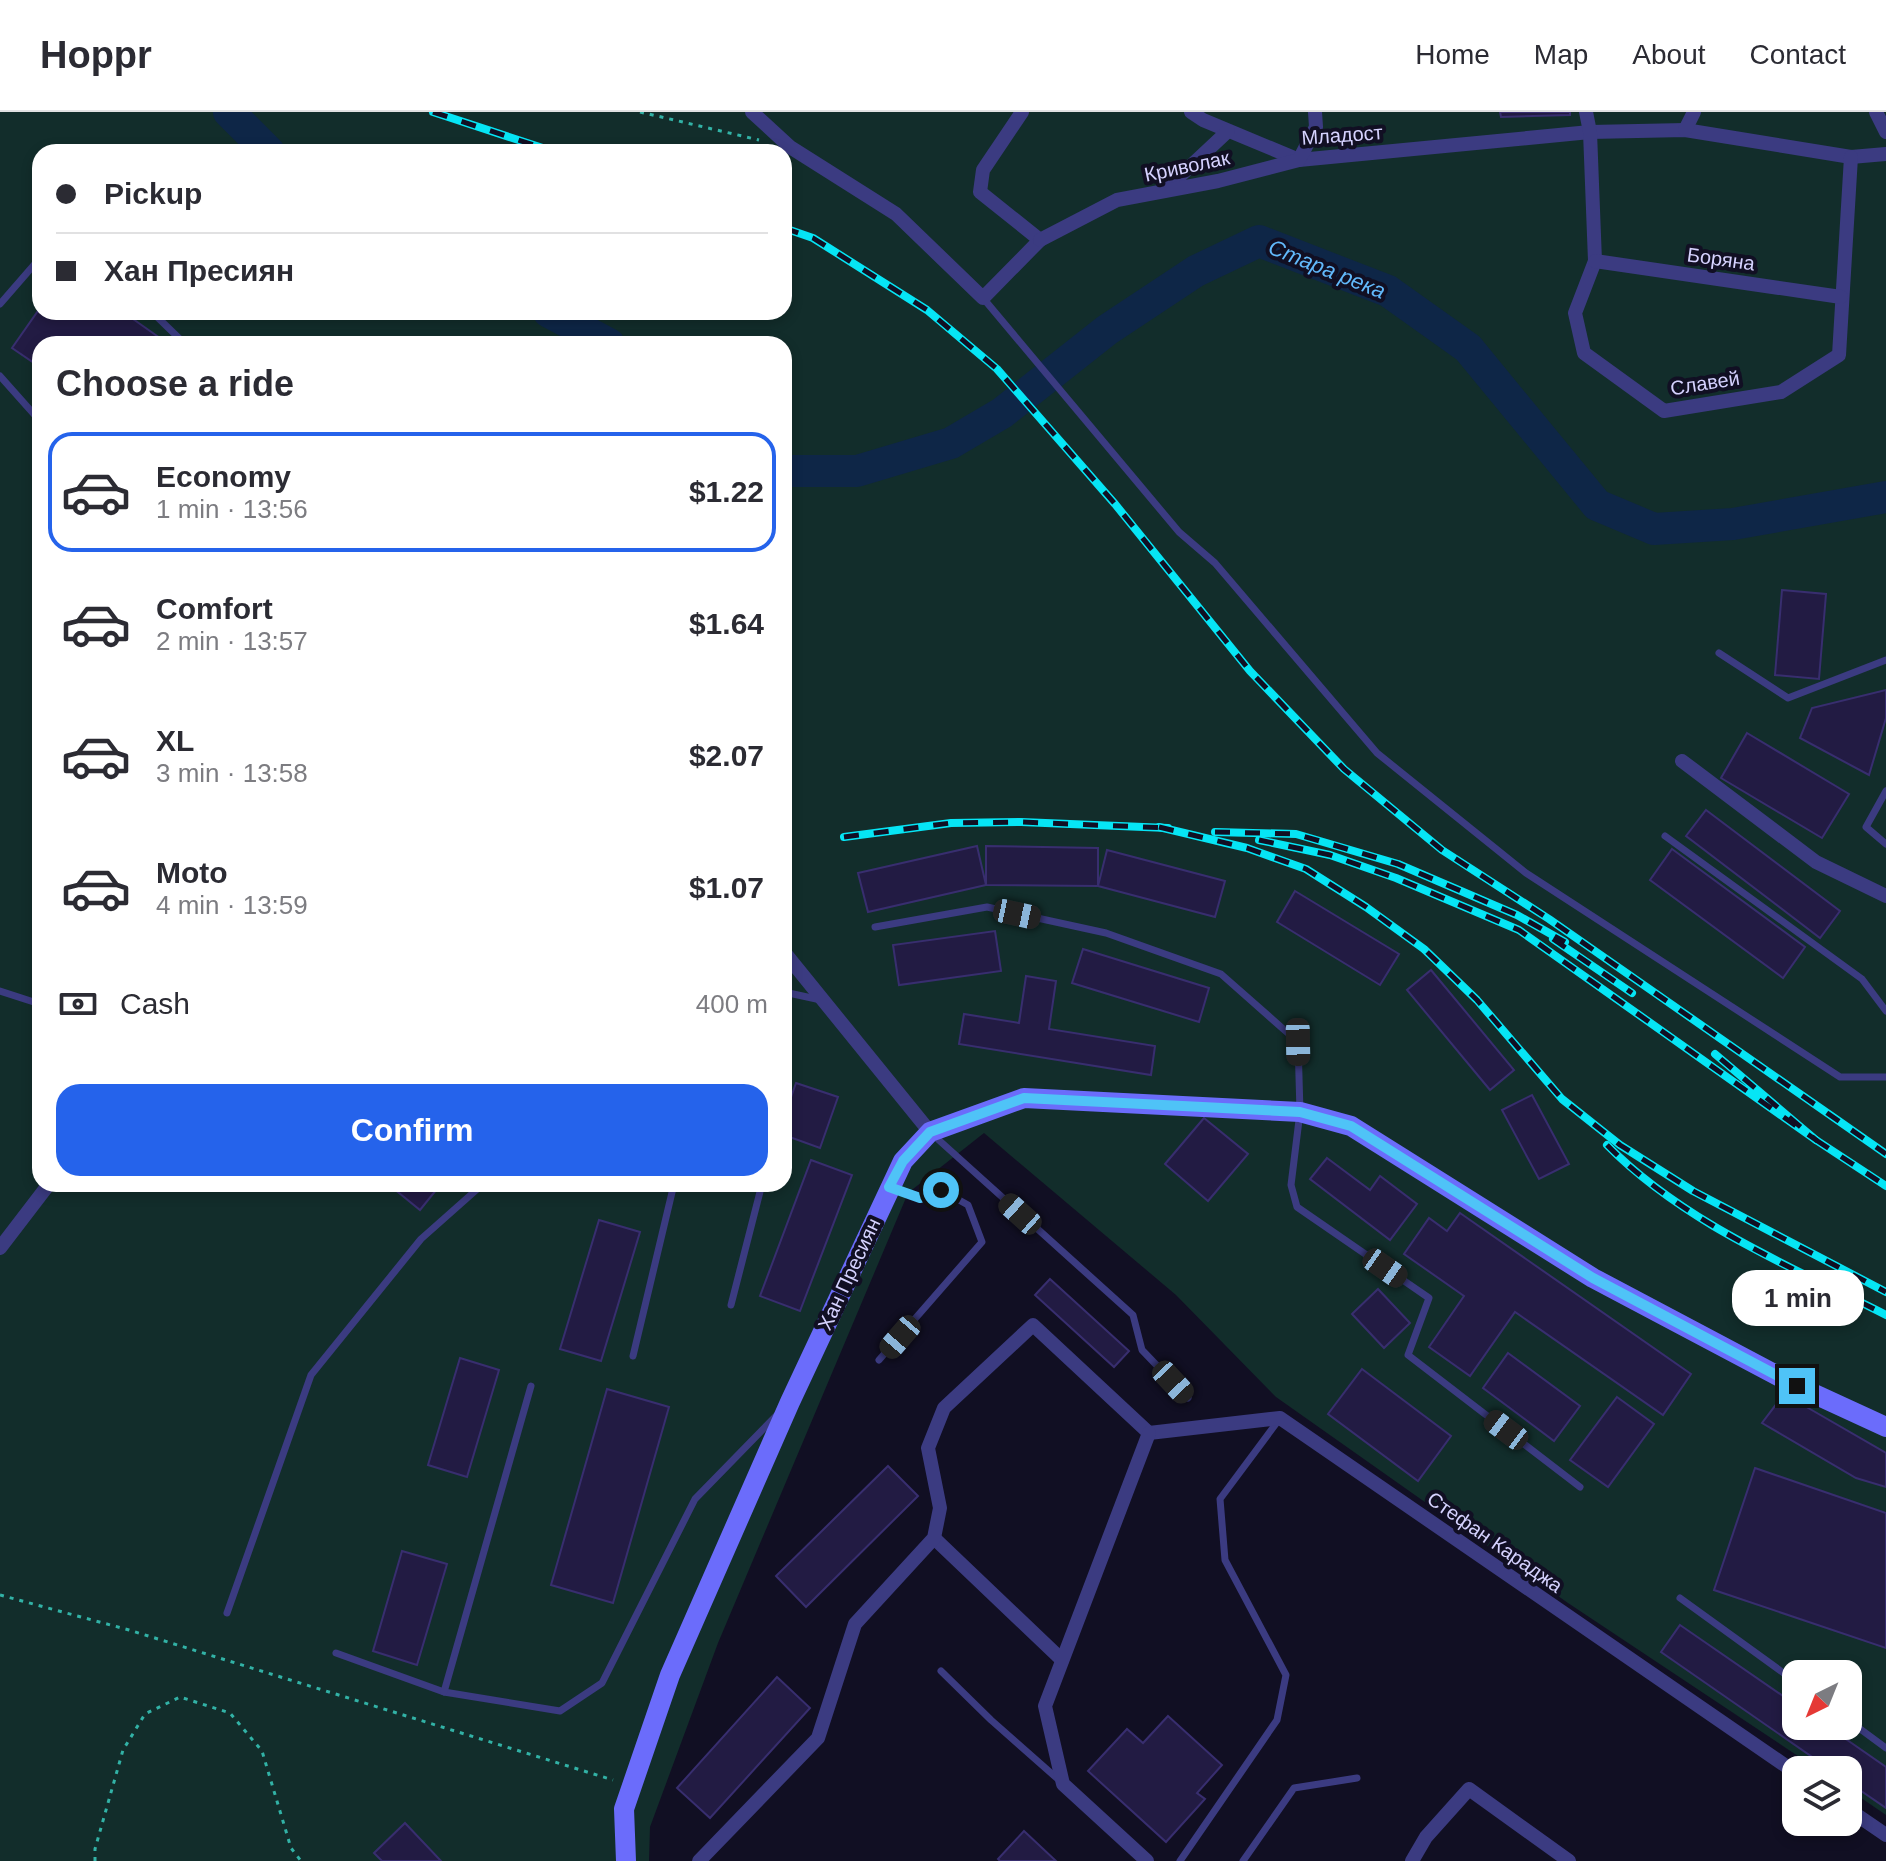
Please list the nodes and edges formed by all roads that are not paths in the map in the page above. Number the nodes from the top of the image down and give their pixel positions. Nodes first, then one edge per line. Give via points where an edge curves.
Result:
1 (752, 112) edge
2 (1022, 112) edge
3 (1191, 112) edge
4 (1315, 112) edge
5 (1586, 112) edge
6 (1694, 112) edge
7 (1876, 112) edge
8 (1685, 130) junction
9 (1228, 131) junction
10 (1590, 132) junction
11 (1886, 132) edge
12 (787, 144) edge
13 (792, 148) edge
14 (1886, 154) edge
15 (1851, 157) junction
16 (1299, 160) junction
17 (1163, 191) junction
18 (1040, 240) junction
19 (1595, 261) junction
20 (32, 267) edge
21 (1841, 297) junction
22 (983, 298) junction
23 (0, 304) edge
24 (160, 320) edge
25 (177, 336) edge
26 (0, 376) edge
27 (32, 412) edge
28 (1719, 653) dead end
29 (1886, 660) edge
30 (1682, 761) dead end
31 (1886, 791) edge
32 (1665, 836) dead end
33 (1886, 844) edge
34 (1886, 896) edge
35 (875, 927) dead end
36 (792, 962) edge
37 (0, 991) edge
38 (792, 994) edge
39 (32, 1001) edge
40 (823, 1001) junction
41 (1886, 1011) edge
42 (1886, 1077) edge
43 (1300, 1112) junction
44 (930, 1132) junction
45 (889, 1187) junction
46 (43, 1192) edge
47 (474, 1192) edge
48 (672, 1192) edge
49 (760, 1192) edge
50 (0, 1248) edge
51 (731, 1305) dead end
52 (633, 1356) dead end
53 (879, 1360) dead end
54 (531, 1386) dead end
55 (1188, 1398) dead end
56 (790, 1402) junction
57 (1280, 1418) junction
58 (1886, 1427) edge
59 (1149, 1433) junction
60 (1580, 1487) dead end
61 (934, 1538) junction
62 (1680, 1598) dead end
63 (227, 1613) dead end
64 (336, 1653) dead end
65 (1062, 1660) junction
66 (941, 1671) dead end
67 (1782, 1672) edge
68 (444, 1692) junction
69 (1862, 1730) edge
70 (1886, 1748) edge
71 (1782, 1763) edge
72 (1357, 1778) dead end
73 (1063, 1784) junction
74 (1862, 1819) edge
75 (1886, 1835) edge
76 (626, 1861) edge
77 (699, 1861) edge
78 (1147, 1861) edge
79 (1180, 1861) edge
80 (1243, 1861) edge
81 (1412, 1861) edge
82 (1569, 1861) edge

1 - 12 street
2 - 18 street via 983,170 980,192
3 - 9 street, Младост
4 - 16 street via 1316,127
5 - 10 street, Славей
6 - 8 street
7 - 11 street
8 - 10 street, Младост
8 - 15 street, Младост
9 - 16 street, Младост
9 - 17 street
10 - 16 street, Младост
10 - 19 street, Славей
13 - 22 street via 896,214
14 - 15 street, Младост
15 - 21 street, Славей
16 - 17 street, Криволак
17 - 18 street, Криволак via 1117,200
18 - 22 street
19 - 21 street, Боряна
19 - 21 street, Славей via 1575,313 1584,353 1664,411 1781,392 1816,370 1839,355
20 - 23 lane
22 - 42 lane via 1179,532 1215,563 1377,753 1526,873 1840,1077
24 - 25 lane
26 - 27 lane
28 - 29 lane via 1788,698
30 - 34 street via 1816,862
31 - 33 lane via 1866,827
32 - 41 lane via 1862,979
35 - 43 lane via 987,907 1106,933 1221,974 1298,1042
36 - 40 street
37 - 39 lane
38 - 40 lane
40 - 44 street
43 - 44 street, Хан Пресиян via 1024,1098
43 - 58 street, Хан Пресиян via 1351,1126 1593,1278
43 - 60 lane via 1291,1185 1297,1207 1429,1298 1408,1355
44 - 45 street, Хан Пресиян via 903,1161
44 - 55 lane via 1133,1315 1142,1350
45 - 53 lane via 920,1198 941,1190 968,1205 982,1242
45 - 56 street, Хан Пресиян
46 - 50 street
47 - 63 lane via 421,1239 311,1375
48 - 52 lane
49 - 51 lane
54 - 68 lane
56 - 68 lane via 695,1499 602,1683 560,1711
56 - 76 street, Хан Пресиян via 670,1675 624,1809
57 - 59 street
57 - 71 street, Стефан Караджа
57 - 79 lane via 1220,1499 1225,1560 1286,1675 1277,1720
59 - 61 street via 1033,1325 944,1408 928,1448 940,1508
59 - 65 street
61 - 65 street
61 - 77 street via 855,1624 818,1738
62 - 67 lane
64 - 68 lane
65 - 73 street via 1045,1706
66 - 73 lane
69 - 70 lane
72 - 80 lane via 1294,1788
73 - 78 street
74 - 75 street
81 - 82 street via 1469,1789

